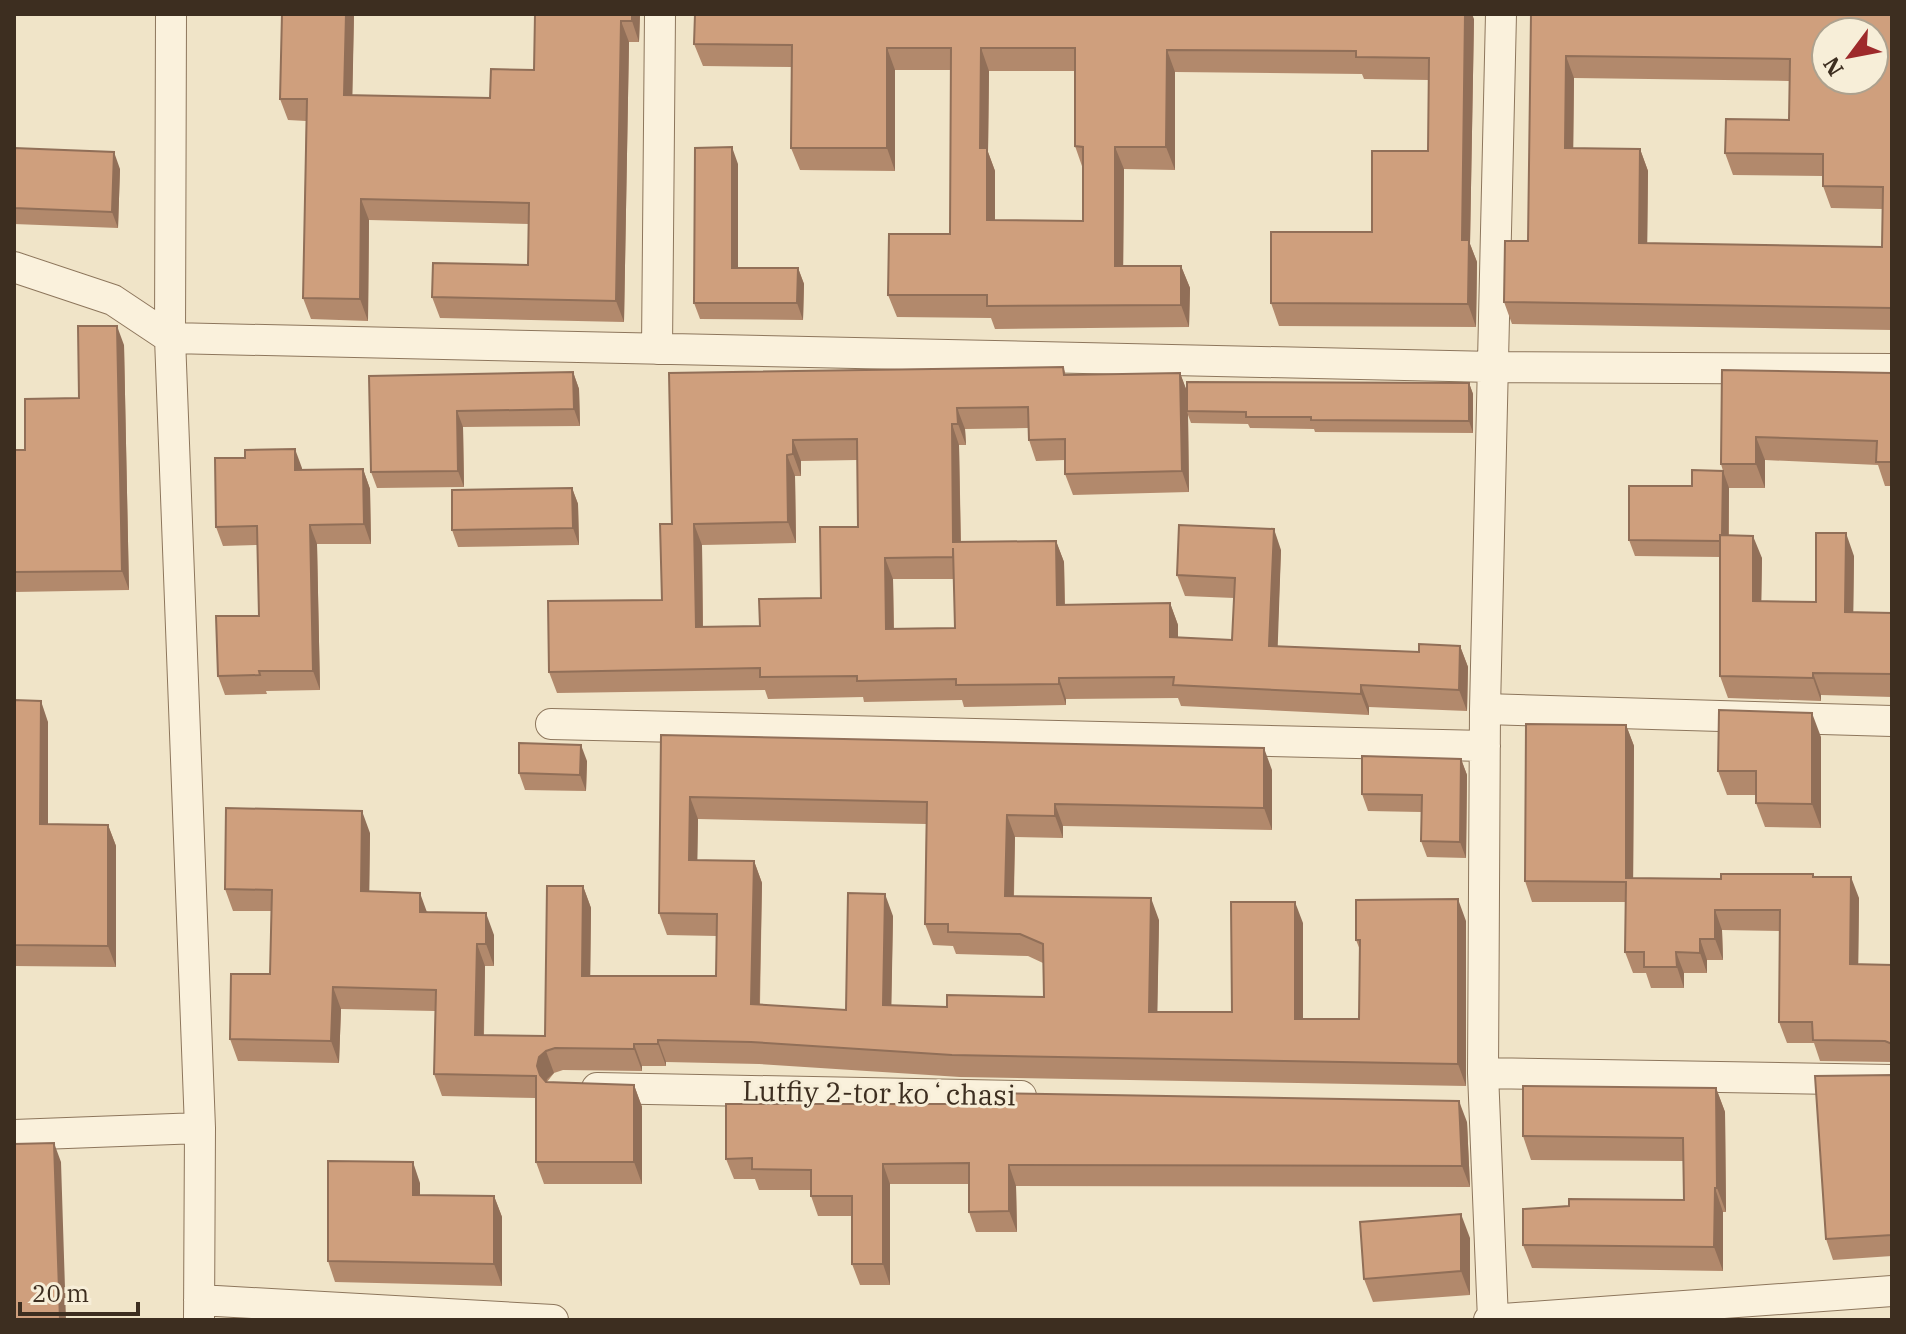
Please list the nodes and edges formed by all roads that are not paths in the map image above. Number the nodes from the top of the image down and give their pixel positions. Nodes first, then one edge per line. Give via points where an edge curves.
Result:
1 (171, 14) edge
2 (660, 14) edge
3 (1501, 14) edge
4 (14, 267) edge
5 (170, 338) junction
6 (657, 349) junction
7 (1494, 367) junction
8 (1892, 369) edge
9 (1485, 709) junction
10 (1892, 721) edge
11 (551, 724) dead end
12 (1485, 746) junction
13 (1483, 1073) junction
14 (1892, 1080) edge
15 (563, 1088) edge
16 (1055, 1096) edge
17 (1451, 1103) edge
18 (1482, 1104) junction
19 (200, 1128) junction
20 (14, 1135) edge
21 (1892, 1291) edge
22 (199, 1310) edge
23 (553, 1320) edge
24 (1491, 1320) edge

1 - 5 street
2 - 6 street
3 - 7 street
4 - 5 street via 113,300
5 - 6 street
5 - 19 street
6 - 7 street
7 - 8 street
7 - 9 street
9 - 10 street
9 - 12 street
11 - 12 street
12 - 13 street
13 - 14 street
13 - 18 street
15 - 16 street, Lutfiy 2-tor koʻchasi
17 - 18 street
18 - 24 street
19 - 20 street
19 - 22 street
21 - 24 street
22 - 23 street

